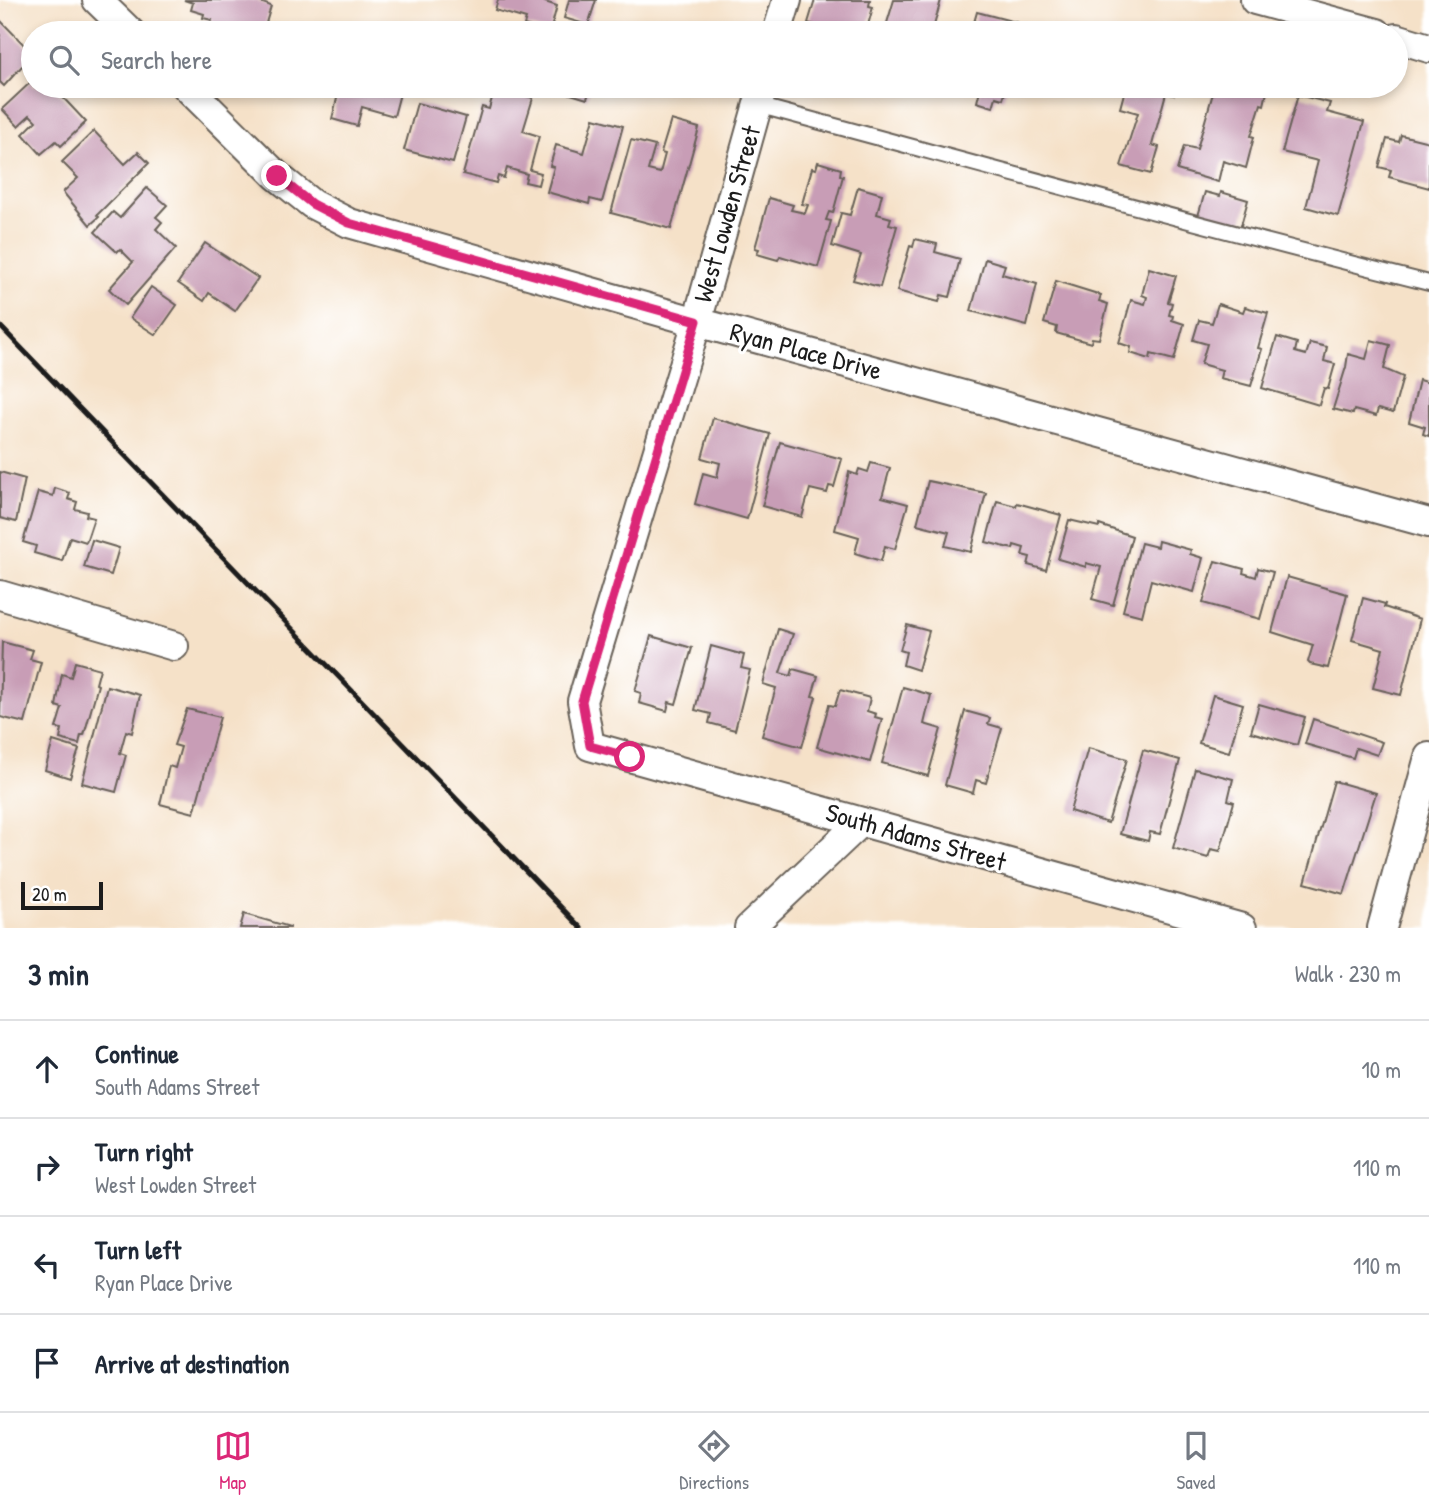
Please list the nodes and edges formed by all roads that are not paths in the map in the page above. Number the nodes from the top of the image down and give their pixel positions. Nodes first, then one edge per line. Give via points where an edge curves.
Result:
1 (97, 0) edge
2 (787, 0) edge
3 (1255, 0) edge
4 (119, 21) edge
5 (781, 21) edge
6 (1333, 21) edge
7 (1408, 42) edge
8 (1429, 48) edge
9 (198, 98) edge
10 (759, 98) edge
11 (770, 98) edge
12 (1429, 283) edge
13 (697, 321) junction
14 (1429, 523) edge
15 (0, 595) edge
16 (174, 646) dead end
17 (590, 746) joint
18 (1429, 757) edge
19 (861, 822) junction
20 (749, 928) edge
21 (1242, 928) edge
22 (1382, 928) edge

1 - 4 street
2 - 5 street
3 - 6 street
7 - 8 street
9 - 13 street, Ryan Place Drive via 277,176 312,204 349,223
10 - 13 street, West Lowden Street
11 - 12 lane via 1024,176
13 - 14 street, Ryan Place Drive
13 - 17 street, West Lowden Street via 582,701
15 - 16 street
17 - 19 street, South Adams Street
18 - 22 street
19 - 20 street
19 - 21 street, South Adams Street

